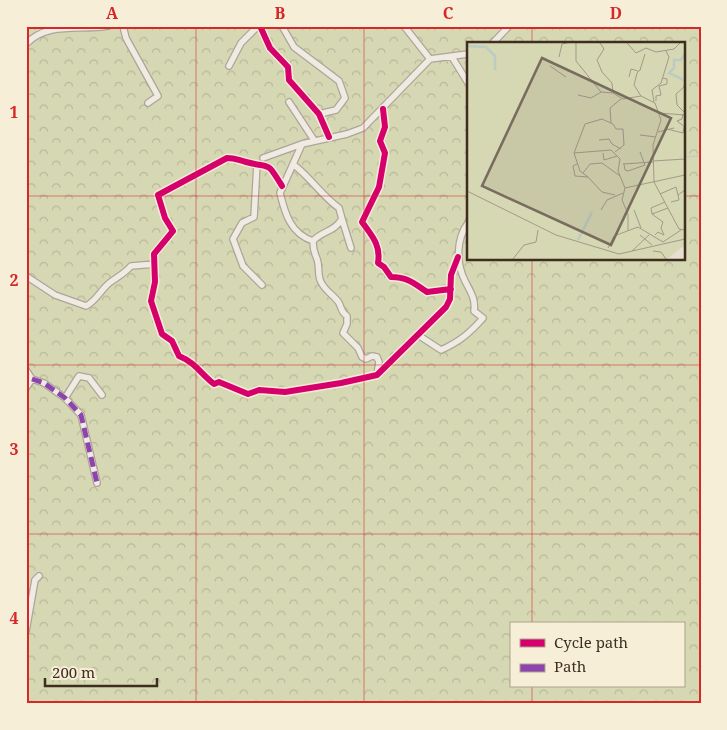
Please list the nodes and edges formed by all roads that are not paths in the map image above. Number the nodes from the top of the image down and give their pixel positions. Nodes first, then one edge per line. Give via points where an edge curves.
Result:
1 (108, 26) edge
2 (123, 26) edge
3 (259, 26) edge
4 (282, 26) edge
5 (404, 26) edge
6 (508, 26) edge
7 (94, 27) edge
8 (494, 42) edge
9 (26, 44) edge
10 (467, 54) edge
11 (452, 56) junction
12 (430, 60) junction
13 (229, 66) dead end
14 (467, 81) edge
15 (289, 102) dead end
16 (148, 103) dead end
17 (382, 109) junction
18 (319, 114) junction
19 (328, 137) junction
20 (314, 140) junction
21 (302, 144) junction
22 (263, 158) dead end
23 (257, 164) junction
24 (294, 165) junction
25 (282, 186) junction
26 (342, 219) junction
27 (467, 224) edge
28 (313, 241) junction
29 (351, 248) dead end
30 (458, 257) junction
31 (155, 264) junction
32 (26, 276) edge
33 (262, 285) dead end
34 (451, 289) junction
35 (418, 335) junction
36 (26, 370) edge
37 (377, 375) junction
38 (32, 379) junction
39 (26, 388) edge
40 (102, 395) dead end
41 (65, 398) junction
42 (97, 482) dead end
43 (40, 576) dead end
44 (26, 631) edge

1 - 7 street
2 - 16 street via 126,38 158,96
3 - 13 street via 241,43
3 - 18 street via 270,48 288,67 290,80
4 - 18 street via 294,47 339,81 346,98 336,110
5 - 12 street
6 - 8 street
7 - 9 street via 73,26 48,31
10 - 11 street
11 - 12 street
11 - 14 street
12 - 17 street
15 - 20 street
17 - 19 street via 364,128
17 - 34 street via 385,127 380,142 384,153 379,187 362,222 376,241 380,252 378,263 391,277 411,280 427,292
18 - 19 street
19 - 20 street
20 - 21 street
21 - 22 street
21 - 24 street
23 - 25 street via 265,164 272,170
23 - 31 street via 227,158 158,195 172,231 154,254
23 - 33 street via 254,217 242,224 233,239 243,266
24 - 25 street
24 - 26 street via 313,181 327,200 339,208
25 - 28 street via 280,193 288,220 302,237
26 - 28 street via 337,227 318,235
26 - 29 street
27 - 30 street via 462,231
28 - 37 street via 321,282 347,316 342,333 358,348 362,357 377,357
30 - 34 street via 451,275
30 - 35 street via 473,297 474,311 483,318 456,344 441,350
31 - 32 street via 131,266 123,276 104,288 96,301 86,306 54,295
31 - 37 street via 151,301 162,334 172,340 179,356 192,362 214,384 220,382 248,394 264,390 285,392
34 - 35 street via 446,307
35 - 37 street
36 - 38 street
38 - 39 street
38 - 41 street via 44,383
40 - 41 street via 89,378 79,376
41 - 42 street via 81,415
43 - 44 street via 35,580

